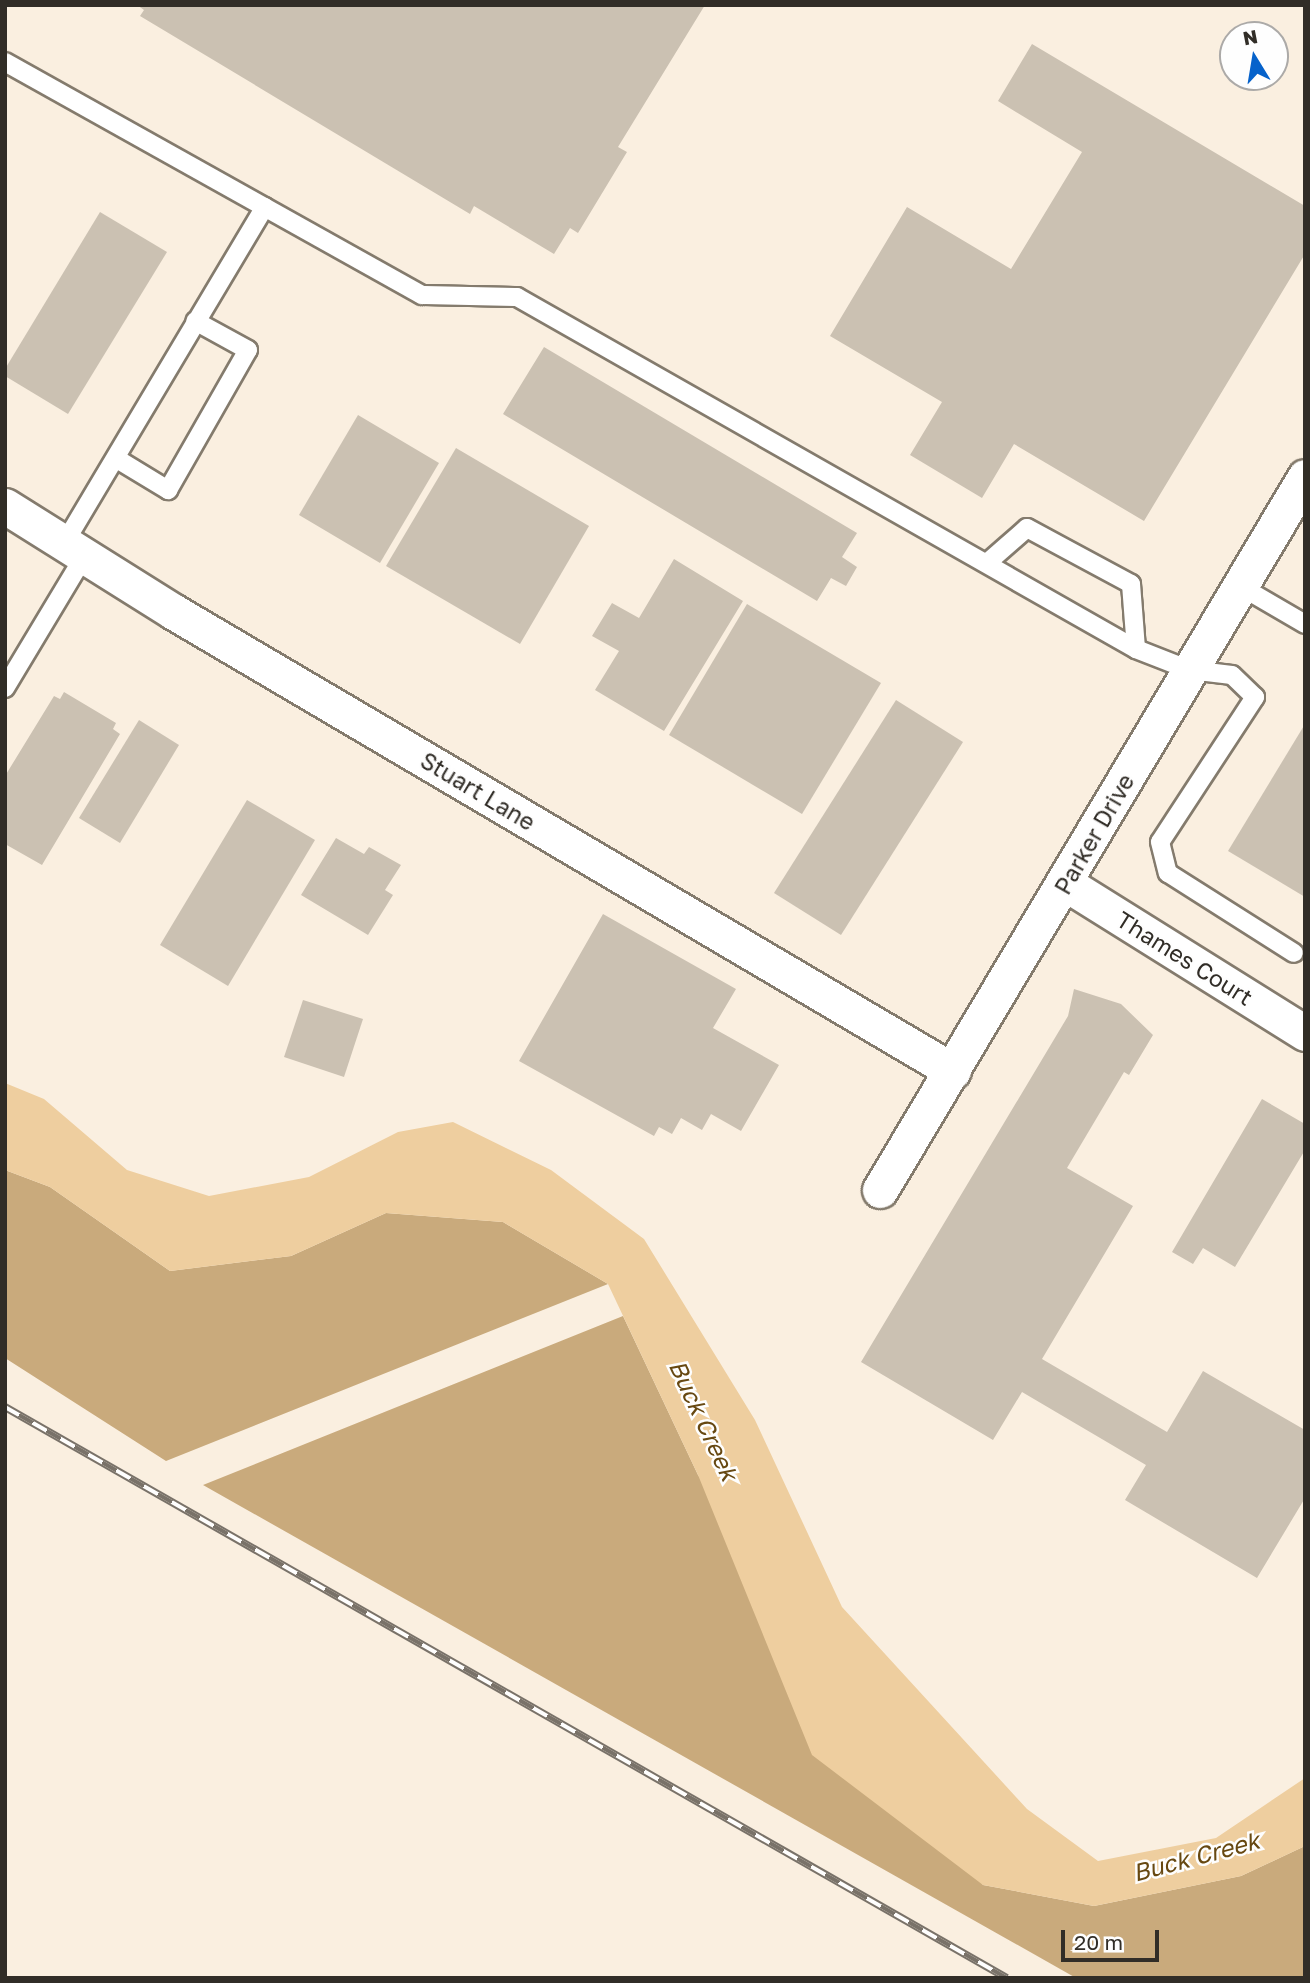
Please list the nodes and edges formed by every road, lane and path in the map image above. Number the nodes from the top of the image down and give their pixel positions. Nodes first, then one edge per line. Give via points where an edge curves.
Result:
1 (5, 62) edge
2 (265, 206) junction
3 (195, 321) junction
4 (117, 459) junction
5 (1305, 477) edge
6 (5, 506) edge
7 (75, 548) junction
8 (987, 563) junction
9 (1240, 586) junction
10 (1305, 624) edge
11 (1136, 649) junction
12 (1190, 670) junction
13 (5, 688) edge
14 (1065, 883) junction
15 (1294, 953) dead end
16 (1305, 1033) edge
17 (953, 1071) junction
18 (880, 1190) dead end

1 - 2 lane
2 - 3 lane
2 - 8 lane via 422,295 517,297
3 - 4 lane
3 - 4 lane via 248,350 168,490
4 - 7 lane
5 - 9 street, Parker Drive
6 - 7 street, Stuart Lane
7 - 13 lane
7 - 17 street, Stuart Lane
8 - 11 lane
8 - 11 lane via 1027,528 1131,584
9 - 10 lane
9 - 12 street, Parker Drive
11 - 12 lane
12 - 14 street, Parker Drive
12 - 15 lane via 1232,676 1255,696 1160,842 1168,873
14 - 16 street, Thames Court
14 - 17 street, Parker Drive
17 - 18 street, Parker Drive

